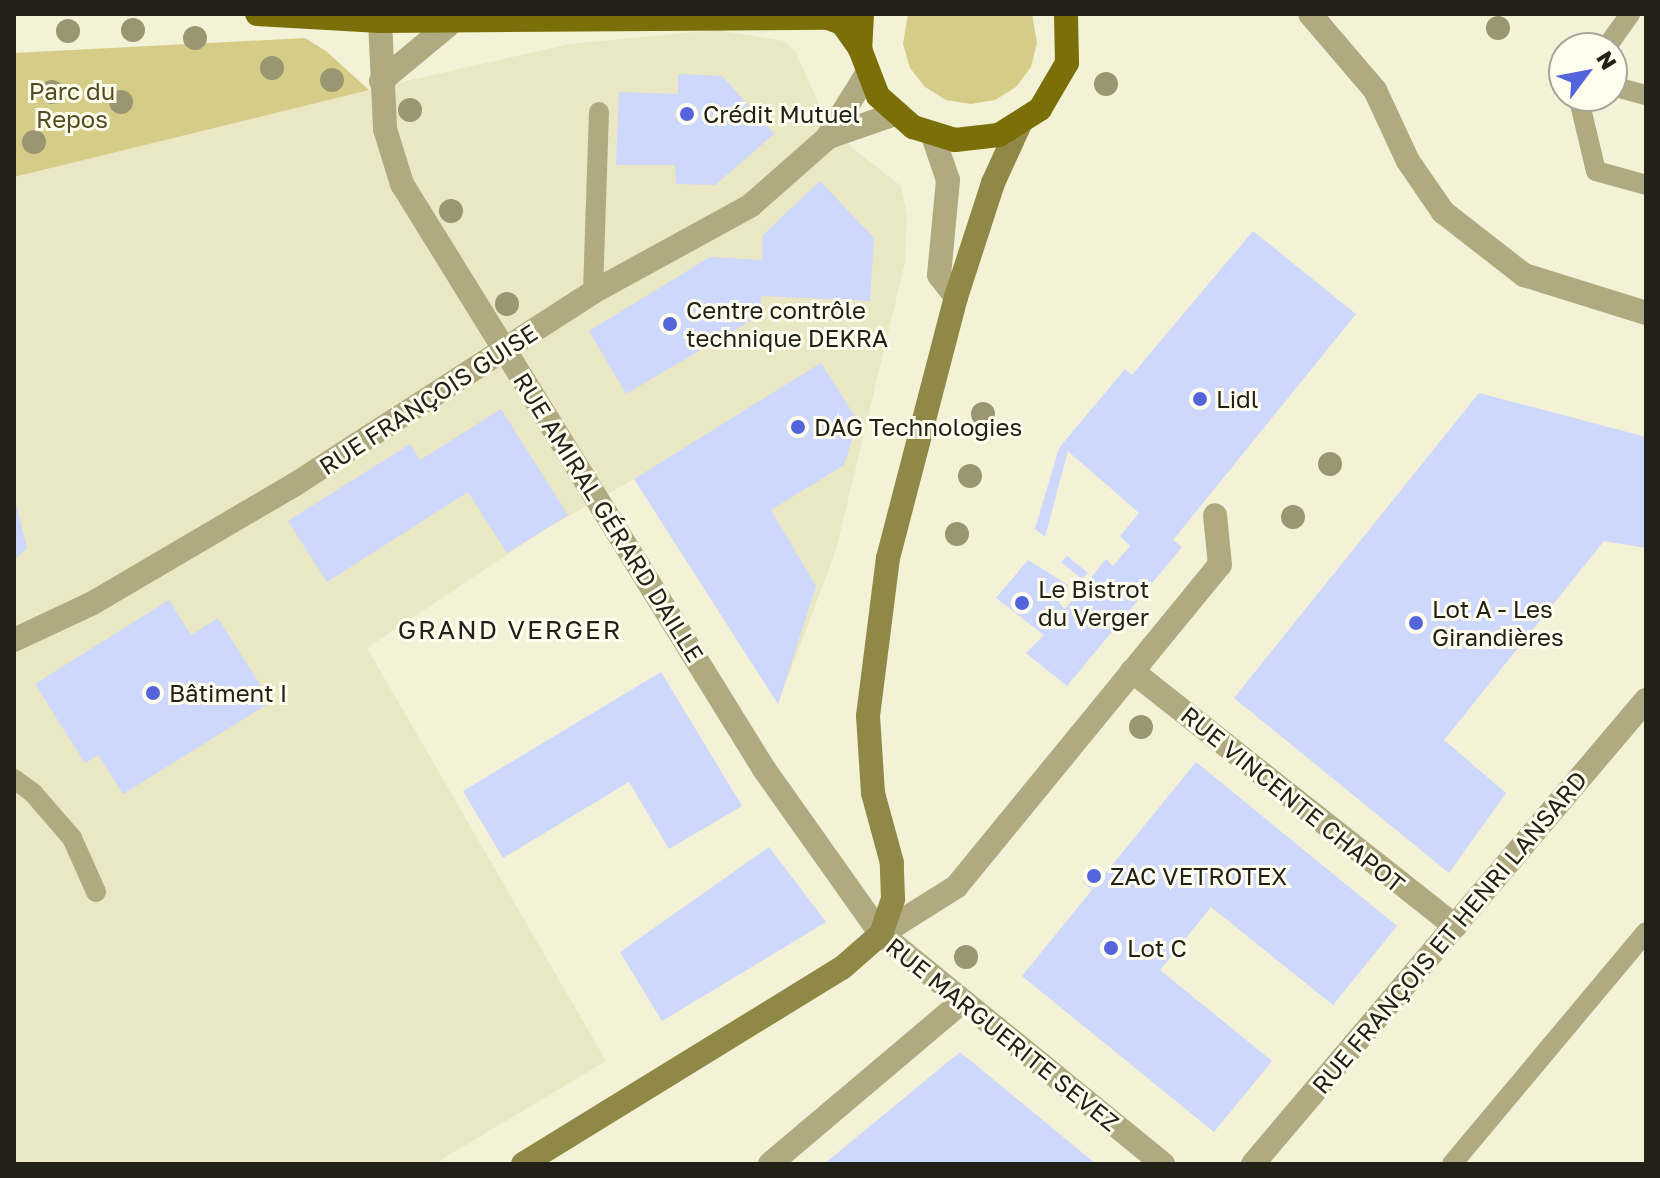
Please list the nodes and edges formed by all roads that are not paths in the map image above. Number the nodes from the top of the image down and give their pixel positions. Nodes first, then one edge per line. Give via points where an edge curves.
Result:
1 (257, 14) edge
2 (862, 14) edge
3 (1085, 14) edge
4 (1310, 14) edge
5 (1630, 14) edge
6 (385, 18) edge
7 (457, 18) junction
8 (1068, 25) edge
9 (1617, 32) edge
10 (860, 49) junction
11 (867, 74) junction
12 (381, 81) junction
13 (599, 112) dead end
14 (1582, 112) edge
15 (895, 114) junction
16 (1019, 126) junction
17 (933, 136) junction
18 (827, 138) junction
19 (1646, 185) edge
20 (593, 292) junction
21 (956, 297) junction
22 (1646, 313) edge
23 (506, 350) junction
24 (1215, 515) dead end
25 (14, 640) edge
26 (1132, 671) junction
27 (1646, 700) edge
28 (14, 779) edge
29 (96, 892) dead end
30 (1455, 926) junction
31 (1646, 932) edge
32 (881, 934) junction
33 (962, 1002) junction
34 (523, 1164) edge
35 (770, 1164) edge
36 (1163, 1164) edge
37 (1253, 1164) edge
38 (1452, 1164) edge

1 - 6 main road
2 - 10 main road
3 - 8 main road
4 - 22 street via 1375,90 1408,161 1454,222 1524,275
5 - 9 lane
6 - 7 main road
6 - 12 street, RUE AMIRAL GÉRARD DAILLE
7 - 10 main road via 828,18 842,23
7 - 12 street
8 - 16 main road via 1056,87
10 - 11 main road
11 - 15 main road
11 - 18 street, RUE FRANÇOIS GUISE
12 - 23 street, RUE AMIRAL GÉRARD DAILLE via 385,129 402,184
13 - 20 lane
14 - 19 lane via 1596,171
15 - 17 main road
15 - 18 street, RUE FRANÇOIS GUISE
16 - 17 main road via 977,140
16 - 21 main road via 993,183
17 - 21 street via 948,180 939,275
18 - 20 street, RUE FRANÇOIS GUISE via 750,206
20 - 23 street, RUE FRANÇOIS GUISE
21 - 32 main road via 888,558 876,635 868,716 872,777 892,863 893,899
23 - 25 street, RUE FRANÇOIS GUISE via 294,485 91,604
23 - 32 street, RUE AMIRAL GÉRARD DAILLE via 764,769
24 - 26 street via 1220,565
26 - 30 street, RUE VINCENTE CHAPOT
26 - 32 street via 956,887
27 - 30 street, RUE FRANÇOIS ET HENRI LANSARD
28 - 29 lane via 72,838
30 - 37 street, RUE FRANÇOIS ET HENRI LANSARD
31 - 38 lane
32 - 33 street, RUE MARGUERITE SEVEZ
32 - 34 main road via 842,968
33 - 35 street
33 - 36 street, RUE MARGUERITE SEVEZ

